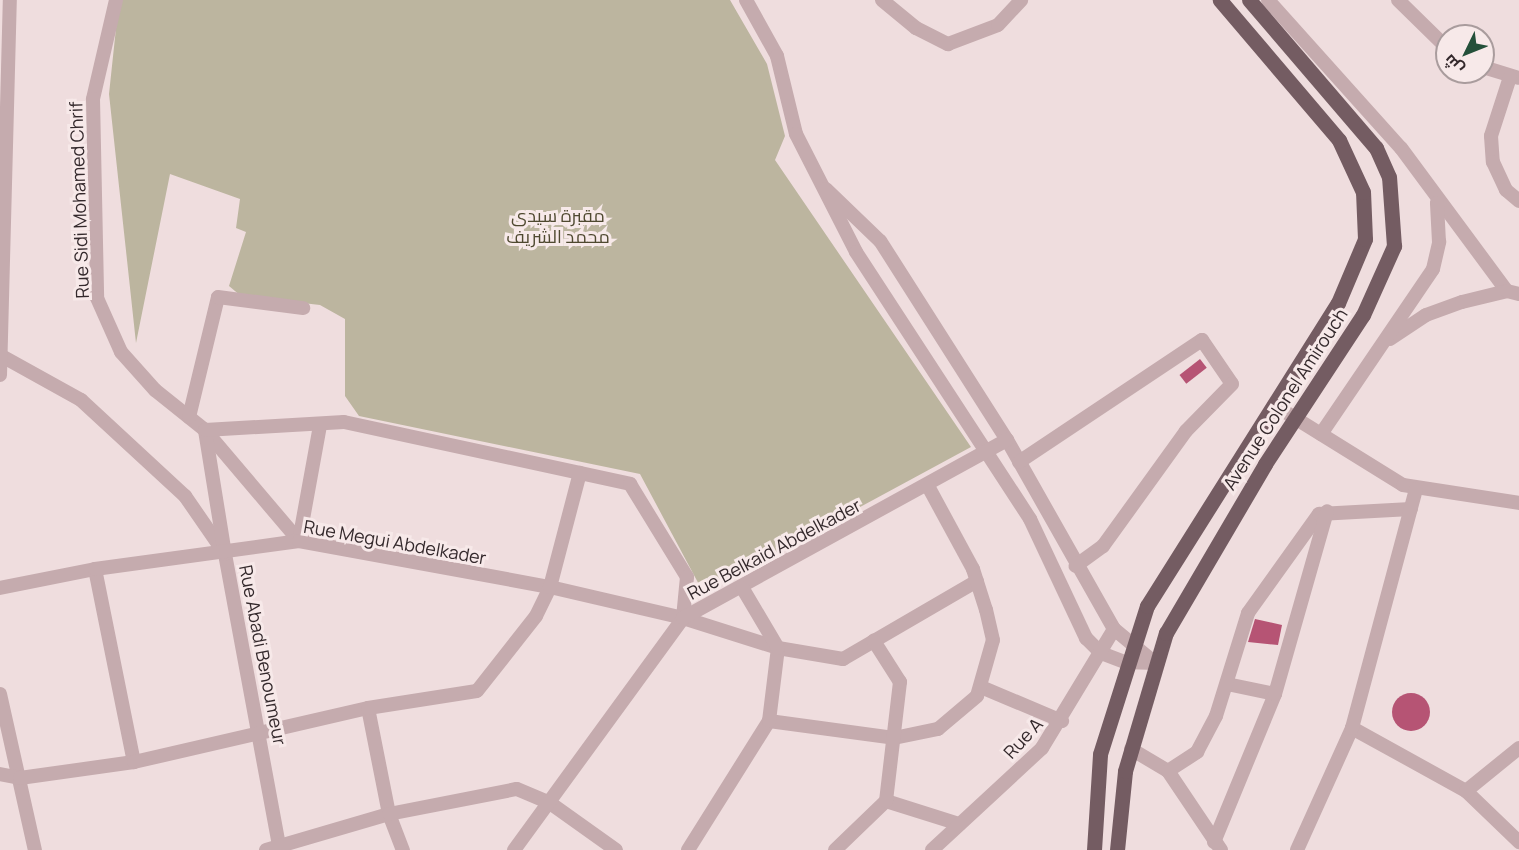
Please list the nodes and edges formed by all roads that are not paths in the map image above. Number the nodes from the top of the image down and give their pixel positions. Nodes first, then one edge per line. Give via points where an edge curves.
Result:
1 (10, 0) edge
2 (116, 0) edge
3 (746, 0) edge
4 (882, 0) edge
5 (1021, 0) edge
6 (1220, 0) edge
7 (1249, 0) edge
8 (1268, 0) edge
9 (1398, 0) edge
10 (1435, 36) edge
11 (1495, 71) edge
12 (1515, 78) edge
13 (826, 189) junction
14 (1519, 201) edge
15 (1437, 203) junction
16 (1513, 293) edge
17 (303, 308) dead end
18 (1381, 345) junction
19 (1, 355) edge
20 (0, 375) edge
21 (1274, 405) junction
22 (189, 417) junction
23 (1295, 418) junction
24 (320, 424) junction
25 (205, 430) junction
26 (1321, 434) junction
27 (1007, 440) junction
28 (987, 451) junction
29 (1019, 462) junction
30 (580, 473) junction
31 (928, 486) junction
32 (1416, 489) junction
33 (1519, 503) edge
34 (1411, 509) junction
35 (1328, 511) junction
36 (299, 541) junction
37 (225, 554) junction
38 (1075, 566) junction
39 (95, 569) junction
40 (977, 581) junction
41 (550, 587) junction
42 (0, 588) edge
43 (742, 589) junction
44 (683, 618) junction
45 (1114, 629) junction
46 (874, 641) junction
47 (1134, 641) junction
48 (778, 648) junction
49 (1101, 653) junction
50 (1125, 662) junction
51 (1155, 663) junction
52 (1227, 684) junction
53 (981, 687) junction
54 (0, 694) edge
55 (1275, 694) junction
56 (368, 708) junction
57 (769, 721) junction
58 (1062, 721) junction
59 (1352, 728) junction
60 (260, 732) junction
61 (894, 738) junction
62 (1131, 748) junction
63 (1519, 748) edge
64 (134, 762) junction
65 (1168, 771) junction
66 (0, 774) edge
67 (20, 778) junction
68 (1466, 791) junction
69 (886, 801) junction
70 (550, 803) junction
71 (388, 814) junction
72 (959, 824) junction
73 (1519, 842) edge
74 (1218, 846) edge
75 (275, 849) edge
76 (35, 850) edge
77 (403, 850) edge
78 (514, 850) edge
79 (616, 850) edge
80 (688, 850) edge
81 (835, 850) edge
82 (932, 850) edge
83 (1094, 850) edge
84 (1116, 850) edge
85 (1297, 850) edge

1 - 19 street
2 - 22 street, Rue Sidi Mohamed Chrif via 93,99 97,298 121,352
3 - 13 street via 777,56 796,134
4 - 5 street via 916,28 948,44 998,25
6 - 21 main road, Avenue Colonel Amirouch via 1339,141 1356,170 1367,214 1357,267
7 - 23 main road, Avenue Colonel Amirouch via 1376,148 1389,177 1395,210 1394,246 1383,277
8 - 15 street via 1401,148
9 - 10 street
11 - 12 street
12 - 14 street via 1491,135 1493,162 1506,190
13 - 27 street via 880,241
13 - 28 street via 856,252
15 - 16 street
15 - 18 street via 1439,242 1432,269
16 - 18 street via 1426,315
17 - 22 street via 218,297
18 - 26 street
19 - 20 street
19 - 37 street, Rue Abadi Benoumeur via 81,400 185,496
21 - 23 street
21 - 47 main road, Avenue Colonel Amirouch via 1170,565
22 - 25 street, Rue Sidi Mohamed Chrif
23 - 26 street
23 - 51 main road, Avenue Colonel Amirouch via 1179,605
24 - 25 street
24 - 30 street via 344,422
24 - 36 street
25 - 36 street, Rue Sidi Mohamed Chrif
25 - 37 street
26 - 32 street
27 - 28 street, Rue Belkaid Abdelkader
27 - 29 street
28 - 31 street, Rue Belkaid Abdelkader
28 - 49 street via 1030,519 1086,638
29 - 38 street
29 - 38 street via 1202,340 1232,384 1186,431 1103,546
30 - 41 street
30 - 44 street via 630,484 687,577
31 - 40 street
31 - 43 street, Rue Belkaid Abdelkader
32 - 33 street
32 - 34 street
34 - 35 street
34 - 59 street
35 - 52 street via 1273,572 1248,613
35 - 55 street
36 - 37 street, Rue Megui Abdelkader
36 - 41 street, Rue Megui Abdelkader
37 - 39 street, Rue Megui Abdelkader
37 - 60 street, Rue Abadi Benoumeur
38 - 45 street
39 - 42 street, Rue Megui Abdelkader
39 - 64 street
40 - 46 street, Rue Megui Abdelkader
40 - 53 street via 993,640
41 - 44 street, Rue Megui Abdelkader
41 - 56 street via 536,616 477,691
43 - 44 street, Rue Belkaid Abdelkader
43 - 48 street
44 - 48 street, Rue Megui Abdelkader
44 - 70 street, Rue Belkaid Abdelkader
45 - 47 street
45 - 49 street, Rue A
46 - 48 street, Rue Megui Abdelkader via 843,659
46 - 61 street via 900,682
47 - 50 main road, Avenue Colonel Amirouch
47 - 51 street
48 - 57 street
49 - 50 street
49 - 58 street, Rue A
50 - 51 street
50 - 83 main road, Avenue Colonel Amirouch via 1100,754
51 - 62 main road, Avenue Colonel Amirouch
52 - 55 street
52 - 65 street via 1197,752
53 - 58 street
53 - 61 street via 938,729
54 - 67 street
55 - 74 street
56 - 60 street
56 - 71 street
57 - 61 street
57 - 80 street
58 - 72 street, Rue A via 1042,748
59 - 68 street
59 - 85 street
60 - 64 street
60 - 75 street, Rue Abadi Benoumeur
61 - 69 street
62 - 65 street
62 - 84 main road, Avenue Colonel Amirouch
63 - 68 street
64 - 67 street
65 - 74 street
66 - 67 street
67 - 76 street
68 - 73 street
69 - 72 street
69 - 81 street
70 - 71 street via 517,789
70 - 78 street, Rue Belkaid Abdelkader
70 - 79 street
71 - 75 street
71 - 77 street
72 - 82 street, Rue A

